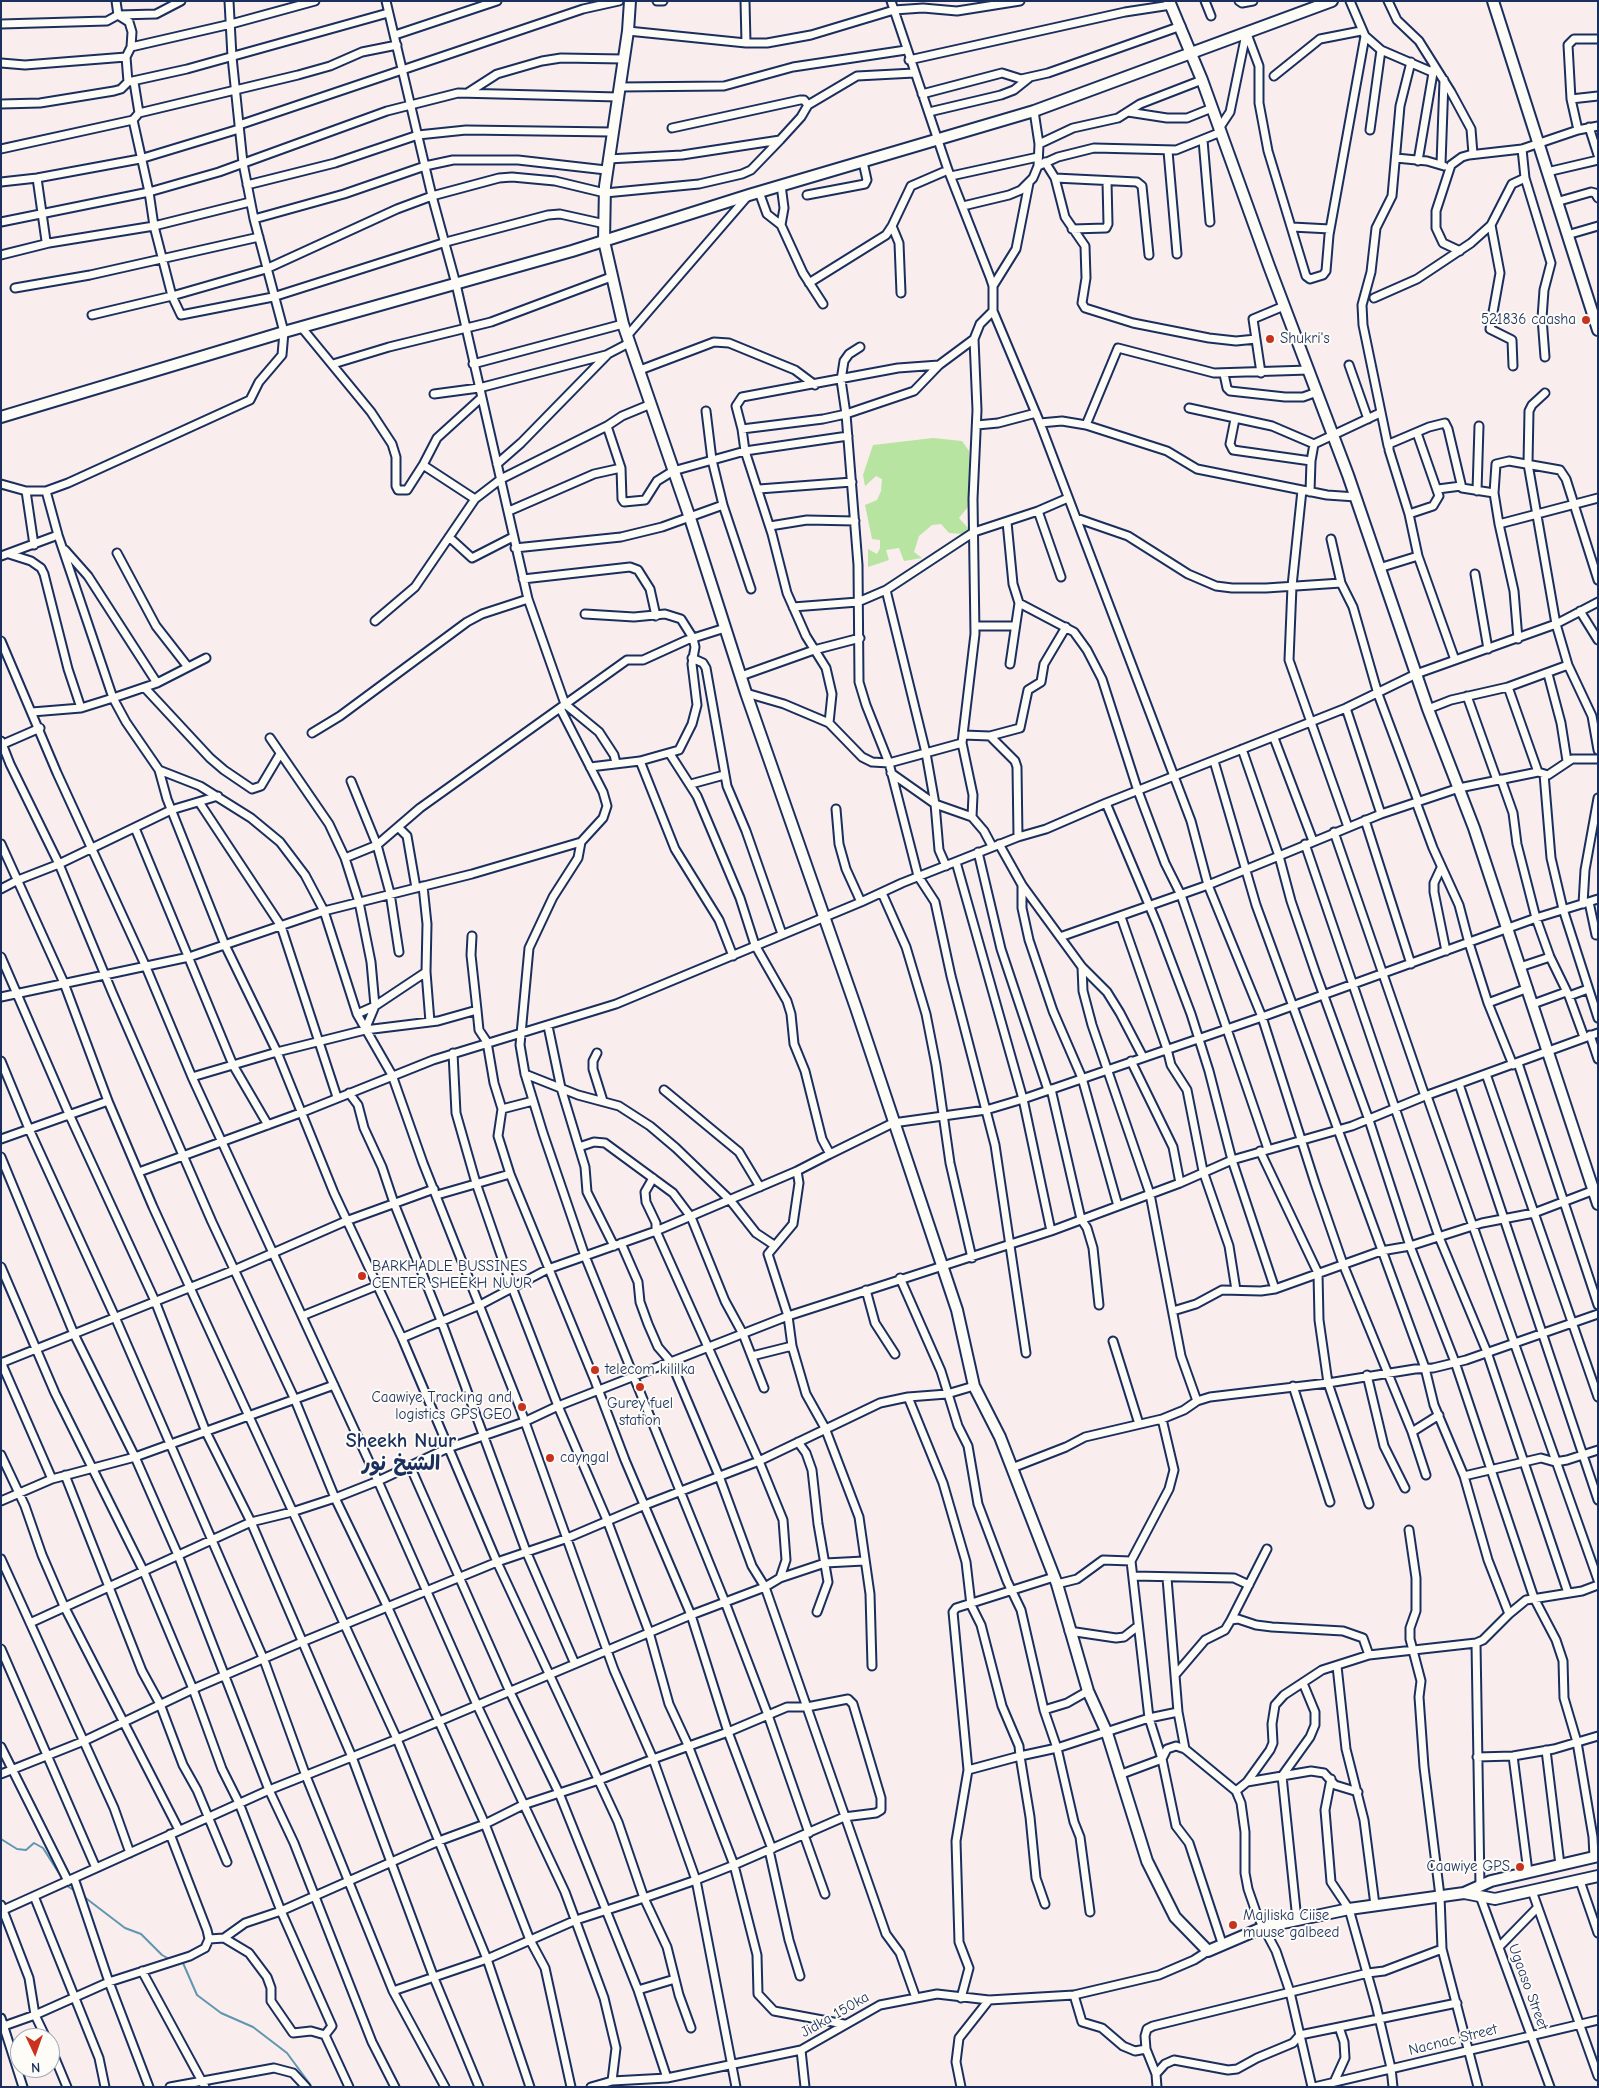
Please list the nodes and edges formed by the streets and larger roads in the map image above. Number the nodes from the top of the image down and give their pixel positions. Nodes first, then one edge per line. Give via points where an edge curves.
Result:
1 (116, 1) edge
2 (181, 1) edge
3 (229, 1) edge
4 (315, 1) edge
5 (386, 1) edge
6 (496, 1) edge
7 (619, 1) edge
8 (630, 1) edge
9 (656, 1) edge
10 (663, 1) edge
11 (745, 1) edge
12 (891, 1) edge
13 (1020, 1) edge
14 (1205, 1) edge
15 (1239, 1) edge
16 (1253, 1) edge
17 (1332, 1) edge
18 (1350, 1) edge
19 (1388, 1) edge
20 (1493, 1) edge
21 (1170, 3) edge
22 (894, 10) junction
23 (388, 13) junction
24 (118, 15) junction
25 (1211, 16) dead end
26 (1, 24) edge
27 (231, 24) junction
28 (1181, 26) junction
29 (628, 31) junction
30 (1246, 34) junction
31 (1363, 34) junction
32 (395, 35) junction
33 (1598, 38) edge
34 (746, 43) junction
35 (397, 45) junction
36 (131, 48) junction
37 (906, 50) junction
38 (1381, 50) junction
39 (1191, 52) junction
40 (126, 57) junction
41 (232, 57) junction
42 (624, 58) junction
43 (909, 60) junction
44 (1, 62) edge
45 (1411, 62) junction
46 (1433, 68) junction
47 (404, 70) junction
48 (914, 73) junction
49 (1274, 76) dead end
50 (1030, 78) junction
51 (1202, 80) junction
52 (1444, 80) junction
53 (131, 82) junction
54 (236, 90) junction
55 (468, 92) junction
56 (618, 92) junction
57 (922, 94) junction
58 (1598, 96) edge
59 (1572, 99) junction
60 (1, 104) edge
61 (410, 104) junction
62 (808, 105) junction
63 (1212, 108) junction
64 (928, 112) junction
65 (1034, 112) junction
66 (1128, 112) junction
67 (139, 113) junction
68 (133, 120) junction
69 (1598, 126) edge
70 (239, 127) junction
71 (672, 128) dead end
72 (1589, 128) junction
73 (1220, 130) junction
74 (1370, 130) dead end
75 (1578, 130) junction
76 (612, 132) junction
77 (418, 135) junction
78 (938, 139) junction
79 (780, 140) junction
80 (1203, 140) junction
81 (1539, 143) junction
82 (1039, 144) junction
83 (1, 149) edge
84 (1522, 149) junction
85 (1168, 151) junction
86 (1473, 154) junction
87 (1038, 157) junction
88 (1396, 158) junction
89 (140, 159) junction
90 (608, 159) junction
91 (1418, 160) junction
92 (1597, 161) edge
93 (863, 162) junction
94 (243, 163) junction
95 (1041, 164) junction
96 (1441, 164) junction
97 (425, 166) junction
98 (1448, 168) junction
99 (606, 170) junction
100 (1548, 172) junction
101 (950, 173) junction
102 (37, 178) junction
103 (1055, 178) junction
104 (1525, 178) junction
105 (1108, 181) junction
106 (1, 182) edge
107 (1029, 183) junction
108 (247, 184) junction
109 (781, 185) junction
110 (150, 192) junction
111 (605, 193) junction
112 (754, 193) junction
113 (1597, 194) edge
114 (807, 195) dead end
115 (432, 196) junction
116 (250, 202) junction
117 (1556, 202) junction
118 (963, 206) junction
119 (43, 214) junction
120 (254, 219) junction
121 (1, 222) edge
122 (1210, 222) dead end
123 (605, 224) junction
124 (782, 225) junction
125 (1491, 225) junction
126 (154, 226) junction
127 (892, 226) junction
128 (1598, 226) edge
129 (1292, 227) junction
130 (1072, 229) junction
131 (1330, 229) junction
132 (1567, 235) junction
133 (259, 237) junction
134 (604, 241) junction
135 (446, 242) junction
136 (49, 243) junction
137 (1460, 251) junction
138 (1177, 254) dead end
139 (1, 255) edge
140 (1149, 255) dead end
141 (162, 260) junction
142 (266, 269) junction
143 (611, 277) junction
144 (809, 283) junction
145 (456, 284) junction
146 (993, 286) junction
147 (15, 288) dead end
148 (901, 293) dead end
149 (172, 296) junction
150 (273, 297) junction
151 (1374, 298) dead end
152 (823, 304) dead end
153 (1284, 306) junction
154 (993, 311) junction
155 (92, 315) dead end
156 (1596, 317) edge
157 (623, 324) junction
158 (302, 328) junction
159 (466, 328) junction
160 (1598, 330) edge
161 (284, 332) junction
162 (628, 339) junction
163 (974, 339) junction
164 (1256, 339) junction
165 (860, 347) dead end
166 (608, 354) junction
167 (1545, 357) dead end
168 (333, 364) junction
169 (473, 364) junction
170 (939, 365) junction
171 (1349, 365) dead end
172 (1513, 366) dead end
173 (640, 370) junction
174 (1309, 370) junction
175 (1261, 373) junction
176 (1224, 374) junction
177 (841, 380) junction
178 (815, 385) junction
179 (479, 388) junction
180 (1318, 392) junction
181 (1545, 393) dead end
182 (434, 394) dead end
183 (481, 398) junction
184 (651, 404) junction
185 (1189, 408) dead end
186 (706, 411) dead end
187 (1380, 413) junction
188 (846, 414) junction
189 (1036, 414) junction
190 (1, 418) edge
191 (1235, 419) junction
192 (1368, 419) junction
193 (1040, 423) junction
194 (977, 425) junction
195 (1086, 425) junction
196 (607, 426) junction
197 (1479, 426) dead end
198 (742, 429) junction
199 (1417, 433) junction
200 (848, 436) junction
201 (1334, 436) junction
202 (1314, 444) junction
203 (1388, 446) junction
204 (745, 451) junction
205 (712, 460) junction
206 (1311, 461) junction
207 (497, 464) junction
208 (1528, 464) junction
209 (423, 465) junction
210 (621, 468) junction
211 (673, 471) junction
212 (501, 480) junction
213 (852, 482) junction
214 (1, 484) edge
215 (1461, 486) junction
216 (759, 489) junction
217 (1438, 489) junction
218 (26, 491) junction
219 (46, 491) junction
220 (1306, 491) junction
221 (1477, 491) junction
222 (1494, 493) junction
223 (1356, 497) junction
224 (1068, 498) junction
225 (1598, 498) edge
226 (474, 499) junction
227 (724, 505) junction
228 (1574, 506) junction
229 (509, 511) junction
230 (1038, 512) junction
231 (1409, 514) junction
232 (1538, 515) junction
233 (690, 518) junction
234 (1076, 518) junction
235 (855, 521) junction
236 (1007, 522) junction
237 (1499, 524) junction
238 (770, 526) junction
239 (974, 532) junction
240 (58, 535) junction
241 (449, 537) junction
242 (513, 537) junction
243 (1331, 540) dead end
244 (34, 545) junction
245 (515, 548) junction
246 (64, 549) junction
247 (117, 553) dead end
248 (5, 555) edge
249 (1418, 556) junction
250 (1379, 568) junction
251 (1476, 574) dead end
252 (1061, 576) dead end
253 (523, 579) junction
254 (1598, 580) edge
255 (1342, 583) junction
256 (1292, 586) junction
257 (751, 589) dead end
258 (886, 590) junction
259 (528, 599) junction
260 (858, 602) junction
261 (1598, 602) edge
262 (1018, 603) junction
263 (793, 607) junction
264 (1580, 611) junction
265 (585, 614) dead end
266 (656, 616) junction
267 (375, 621) dead end
268 (1556, 624) junction
269 (975, 626) junction
270 (1015, 626) junction
271 (1066, 627) junction
272 (725, 628) junction
273 (693, 638) junction
274 (860, 638) junction
275 (1518, 638) junction
276 (1598, 639) edge
277 (1, 642) edge
278 (814, 650) junction
279 (1488, 650) junction
280 (206, 658) dead end
281 (692, 658) junction
282 (1455, 660) junction
283 (1010, 664) dead end
284 (1568, 665) junction
285 (188, 667) junction
286 (1416, 674) junction
287 (1548, 674) junction
288 (741, 676) junction
289 (157, 683) junction
290 (1508, 687) junction
291 (145, 688) junction
292 (746, 693) junction
293 (1378, 694) junction
294 (1467, 696) junction
295 (113, 698) junction
296 (563, 706) junction
297 (81, 708) junction
298 (1346, 708) junction
299 (1428, 709) junction
300 (32, 712) junction
301 (1312, 722) junction
302 (830, 723) junction
303 (40, 728) junction
304 (312, 733) dead end
305 (990, 736) junction
306 (270, 738) dead end
307 (1274, 738) junction
308 (963, 739) junction
309 (2, 743) edge
310 (1242, 749) junction
311 (1598, 750) edge
312 (926, 753) junction
313 (280, 754) junction
314 (670, 754) junction
315 (1598, 759) edge
316 (1214, 760) junction
317 (1566, 760) junction
318 (640, 761) junction
319 (616, 763) junction
320 (889, 763) junction
321 (590, 767) junction
322 (159, 770) junction
323 (891, 773) junction
324 (1541, 773) junction
325 (724, 775) junction
326 (1174, 777) junction
327 (1499, 779) junction
328 (351, 780) dead end
329 (691, 784) junction
330 (1459, 788) junction
331 (1138, 791) junction
332 (218, 796) junction
333 (1598, 798) edge
334 (199, 802) junction
335 (1417, 802) junction
336 (1106, 803) junction
337 (935, 804) junction
338 (836, 809) dead end
339 (171, 810) junction
340 (1381, 814) junction
341 (972, 817) junction
342 (1365, 820) junction
343 (398, 827) junction
344 (1348, 827) junction
345 (135, 828) junction
346 (1334, 832) junction
347 (1018, 837) junction
348 (1313, 841) junction
349 (581, 842) junction
350 (1, 844) edge
351 (1305, 844) junction
352 (377, 845) junction
353 (996, 845) junction
354 (92, 848) junction
355 (978, 852) junction
356 (1279, 856) junction
357 (345, 858) junction
358 (956, 862) junction
359 (59, 864) junction
360 (946, 866) junction
361 (1441, 868) junction
362 (1244, 870) junction
363 (918, 876) junction
364 (18, 880) junction
365 (1022, 885) junction
366 (1208, 885) junction
367 (420, 887) junction
368 (1, 889) edge
369 (882, 892) junction
370 (390, 893) junction
371 (1181, 895) junction
372 (1598, 899) edge
373 (359, 902) junction
374 (862, 902) junction
375 (1586, 903) junction
376 (1149, 907) junction
377 (1563, 909) junction
378 (324, 912) junction
379 (1122, 917) junction
380 (824, 918) junction
381 (1536, 918) junction
382 (281, 926) junction
383 (1507, 929) junction
384 (782, 934) junction
385 (1596, 934) dead end
386 (472, 936) dead end
387 (1060, 937) junction
388 (1469, 943) junction
389 (225, 945) junction
390 (755, 946) junction
391 (1446, 951) junction
392 (399, 952) dead end
393 (189, 956) junction
394 (733, 956) junction
395 (1, 957) edge
396 (1550, 957) junction
397 (1411, 964) junction
398 (146, 967) junction
399 (1082, 967) junction
400 (1520, 967) junction
401 (426, 972) junction
402 (1383, 973) junction
403 (105, 976) junction
404 (64, 983) junction
405 (1354, 983) junction
406 (1528, 988) junction
407 (1588, 989) junction
408 (1324, 993) junction
409 (15, 994) junction
410 (1568, 994) junction
411 (1, 997) edge
412 (1488, 1003) junction
413 (1533, 1004) junction
414 (375, 1006) junction
415 (1292, 1006) junction
416 (477, 1010) junction
417 (357, 1014) junction
418 (1262, 1017) junction
419 (1598, 1018) edge
420 (430, 1022) junction
421 (548, 1026) junction
422 (1227, 1028) junction
423 (365, 1030) junction
424 (1598, 1032) edge
425 (521, 1034) junction
426 (1587, 1036) junction
427 (1198, 1038) junction
428 (319, 1042) junction
429 (487, 1042) junction
430 (1167, 1049) junction
431 (1546, 1051) junction
432 (277, 1052) junction
433 (597, 1053) dead end
434 (454, 1054) junction
435 (1142, 1057) junction
436 (1598, 1059) edge
437 (1, 1060) edge
438 (1131, 1061) junction
439 (1515, 1064) junction
440 (233, 1066) junction
441 (1108, 1070) junction
442 (526, 1074) junction
443 (1486, 1074) junction
444 (392, 1075) junction
445 (192, 1077) junction
446 (1082, 1078) junction
447 (1459, 1084) junction
448 (561, 1088) junction
449 (1050, 1089) junction
450 (664, 1090) dead end
451 (349, 1093) junction
452 (1426, 1096) junction
453 (338, 1097) junction
454 (1023, 1099) junction
455 (108, 1101) junction
456 (533, 1101) junction
457 (603, 1101) junction
458 (1396, 1107) junction
459 (502, 1109) junction
460 (986, 1110) junction
461 (303, 1112) junction
462 (69, 1114) junction
463 (944, 1116) junction
464 (1370, 1120) junction
465 (893, 1123) junction
466 (268, 1125) junction
467 (29, 1129) junction
468 (1337, 1131) junction
469 (1, 1139) edge
470 (1300, 1139) junction
471 (222, 1143) junction
472 (579, 1147) junction
473 (1268, 1149) junction
474 (1260, 1152) junction
475 (830, 1154) junction
476 (184, 1155) junction
477 (1, 1157) edge
478 (1232, 1160) junction
479 (798, 1171) junction
480 (1204, 1171) junction
481 (139, 1172) junction
482 (510, 1174) junction
483 (653, 1178) junction
484 (476, 1182) junction
485 (1180, 1183) junction
486 (760, 1187) junction
487 (1595, 1190) edge
488 (435, 1192) junction
489 (1150, 1194) junction
490 (730, 1200) junction
491 (394, 1203) junction
492 (1563, 1203) junction
493 (1598, 1204) edge
494 (1118, 1206) junction
495 (1534, 1213) junction
496 (690, 1217) junction
497 (1081, 1219) junction
498 (1503, 1219) junction
499 (346, 1221) junction
500 (1471, 1226) junction
501 (656, 1231) junction
502 (1051, 1231) junction
503 (1439, 1237) junction
504 (1009, 1244) junction
505 (617, 1245) junction
506 (774, 1245) junction
507 (1410, 1246) junction
508 (1381, 1251) junction
509 (272, 1254) junction
510 (585, 1256) junction
511 (972, 1258) junction
512 (1344, 1264) junction
513 (942, 1265) junction
514 (1, 1267) edge
515 (548, 1269) junction
516 (234, 1270) junction
517 (1318, 1273) junction
518 (900, 1278) junction
519 (190, 1286) junction
520 (376, 1286) junction
521 (512, 1287) junction
522 (1275, 1289) junction
523 (866, 1290) junction
524 (1236, 1290) junction
525 (155, 1301) junction
526 (480, 1305) junction
527 (1099, 1305) dead end
528 (1598, 1305) edge
529 (1173, 1311) junction
530 (1598, 1314) edge
531 (302, 1316) junction
532 (788, 1316) junction
533 (114, 1317) junction
534 (1573, 1322) junction
535 (442, 1323) junction
536 (1542, 1332) junction
537 (74, 1334) junction
538 (743, 1334) junction
539 (402, 1338) junction
540 (1113, 1341) dead end
541 (1513, 1342) junction
542 (792, 1346) junction
543 (708, 1348) junction
544 (36, 1350) junction
545 (1487, 1352) junction
546 (1026, 1353) dead end
547 (895, 1354) dead end
548 (752, 1356) junction
549 (671, 1362) junction
550 (1455, 1362) junction
551 (1, 1363) edge
552 (1426, 1368) junction
553 (1389, 1373) junction
554 (635, 1376) junction
555 (1367, 1376) junction
556 (1328, 1383) junction
557 (334, 1385) junction
558 (974, 1386) junction
559 (1293, 1386) junction
560 (764, 1388) dead end
561 (598, 1390) junction
562 (947, 1394) junction
563 (908, 1397) junction
564 (1598, 1397) edge
565 (295, 1400) junction
566 (1197, 1401) junction
567 (558, 1406) junction
568 (1439, 1415) junction
569 (248, 1416) junction
570 (1162, 1419) junction
571 (524, 1422) junction
572 (1139, 1424) junction
573 (825, 1428) junction
574 (206, 1432) junction
575 (1412, 1432) junction
576 (484, 1434) junction
577 (798, 1442) junction
578 (168, 1444) junction
579 (448, 1448) junction
580 (1598, 1450) edge
581 (1, 1455) edge
582 (1583, 1455) junction
583 (134, 1457) junction
584 (759, 1461) junction
585 (1522, 1462) junction
586 (1555, 1462) junction
587 (93, 1466) junction
588 (410, 1466) junction
589 (1012, 1468) junction
590 (1493, 1470) junction
591 (65, 1475) junction
592 (1426, 1475) dead end
593 (719, 1476) junction
594 (1464, 1476) junction
595 (52, 1479) junction
596 (378, 1481) junction
597 (1405, 1488) dead end
598 (682, 1491) junction
599 (19, 1493) junction
600 (335, 1498) junction
601 (1598, 1500) edge
602 (1, 1501) edge
603 (1330, 1502) dead end
604 (1369, 1504) dead end
605 (645, 1505) junction
606 (292, 1512) junction
607 (607, 1520) junction
608 (251, 1522) junction
609 (1409, 1530) dead end
610 (565, 1539) junction
611 (210, 1540) junction
612 (1267, 1549) dead end
613 (526, 1551) junction
614 (178, 1555) junction
615 (1, 1559) edge
616 (864, 1561) junction
617 (1131, 1561) junction
618 (497, 1562) junction
619 (826, 1563) junction
620 (144, 1572) junction
621 (1133, 1576) junction
622 (460, 1578) junction
623 (780, 1578) junction
624 (1167, 1578) junction
625 (1598, 1580) edge
626 (1055, 1581) junction
627 (1249, 1584) junction
628 (1598, 1585) edge
629 (109, 1586) junction
630 (765, 1587) junction
631 (1012, 1590) junction
632 (426, 1592) junction
633 (1568, 1593) junction
634 (1534, 1598) junction
635 (725, 1602) junction
636 (971, 1605) junction
637 (64, 1606) junction
638 (388, 1608) junction
639 (817, 1612) dead end
640 (1509, 1614) junction
641 (691, 1615) junction
642 (1231, 1620) junction
643 (30, 1623) junction
644 (346, 1625) junction
645 (1138, 1626) junction
646 (649, 1632) junction
647 (1069, 1632) junction
648 (302, 1642) junction
649 (1476, 1643) junction
650 (1, 1649) edge
651 (606, 1650) junction
652 (1413, 1650) junction
653 (1369, 1655) junction
654 (264, 1660) junction
655 (575, 1664) junction
656 (872, 1666) dead end
657 (1336, 1666) junction
658 (1176, 1674) junction
659 (550, 1675) junction
660 (226, 1676) junction
661 (1303, 1683) junction
662 (193, 1689) junction
663 (1088, 1691) junction
664 (510, 1692) junction
665 (160, 1704) junction
666 (477, 1705) junction
667 (807, 1707) junction
668 (1044, 1710) junction
669 (1178, 1712) junction
670 (768, 1715) junction
671 (1149, 1718) junction
672 (125, 1721) junction
673 (437, 1722) junction
674 (728, 1732) junction
675 (1106, 1733) junction
676 (1598, 1736) edge
677 (397, 1739) junction
678 (84, 1741) junction
679 (1576, 1742) junction
680 (688, 1745) junction
681 (1, 1747) edge
682 (1057, 1748) junction
683 (1185, 1749) junction
684 (1546, 1750) junction
685 (48, 1756) junction
686 (1020, 1756) junction
687 (1513, 1756) junction
688 (352, 1757) junction
689 (1476, 1757) junction
690 (653, 1758) junction
691 (1162, 1759) junction
692 (11, 1770) junction
693 (968, 1770) junction
694 (1, 1774) edge
695 (1120, 1775) junction
696 (306, 1776) junction
697 (1282, 1776) junction
698 (1331, 1779) junction
699 (599, 1780) junction
700 (1247, 1782) junction
701 (269, 1790) junction
702 (1236, 1791) junction
703 (1358, 1792) junction
704 (559, 1793) junction
705 (239, 1803) junction
706 (523, 1805) junction
707 (208, 1817) junction
708 (844, 1817) junction
709 (485, 1824) junction
710 (179, 1830) junction
711 (170, 1834) junction
712 (807, 1834) junction
713 (439, 1842) junction
714 (770, 1850) junction
715 (130, 1853) junction
716 (1596, 1857) edge
717 (227, 1862) dead end
718 (392, 1863) junction
719 (734, 1865) junction
720 (1560, 1865) junction
721 (96, 1868) junction
722 (1528, 1872) junction
723 (1598, 1876) edge
724 (71, 1880) junction
725 (696, 1880) junction
726 (349, 1881) junction
727 (1580, 1881) junction
728 (1480, 1891) junction
729 (1532, 1891) junction
730 (825, 1894) dead end
731 (34, 1896) junction
732 (315, 1896) junction
733 (1440, 1896) junction
734 (644, 1898) junction
735 (1045, 1904) dead end
736 (1375, 1906) junction
737 (1538, 1908) junction
738 (2, 1909) edge
739 (1349, 1909) junction
740 (281, 1911) junction
741 (606, 1911) junction
742 (1090, 1912) dead end
743 (576, 1920) junction
744 (1297, 1920) junction
745 (1264, 1927) junction
746 (1598, 1933) edge
747 (224, 1938) junction
748 (209, 1939) junction
749 (530, 1940) junction
750 (1222, 1943) junction
751 (1499, 1947) junction
752 (1442, 1949) junction
753 (1208, 1951) junction
754 (486, 1959) junction
755 (142, 1971) junction
756 (1368, 1973) junction
757 (800, 1976) dead end
758 (434, 1978) junction
759 (675, 1979) junction
760 (109, 1982) junction
761 (638, 1990) junction
762 (393, 1991) junction
763 (1290, 1992) junction
764 (1074, 1995) junction
765 (74, 1998) junction
766 (916, 1998) junction
767 (960, 1998) junction
768 (989, 2000) junction
769 (1457, 2003) junction
770 (35, 2015) junction
771 (1, 2018) edge
772 (1378, 2019) junction
773 (1598, 2020) edge
774 (844, 2024) junction
775 (1580, 2024) junction
776 (3, 2026) edge
777 (41, 2028) edge
778 (691, 2028) dead end
779 (1339, 2028) junction
780 (325, 2035) junction
781 (1300, 2035) junction
782 (1531, 2035) junction
783 (1146, 2049) junction
784 (1470, 2049) junction
785 (801, 2050) junction
786 (732, 2065) junction
787 (1391, 2068) junction
788 (60, 2070) edge
789 (1156, 2074) junction
790 (1598, 2076) edge
791 (668, 2078) junction
792 (1335, 2080) junction
793 (612, 2081) junction
794 (203, 2083) edge
795 (23, 2087) edge
796 (67, 2087) edge
797 (105, 2087) edge
798 (149, 2087) edge
799 (170, 2087) edge
800 (306, 2087) edge
801 (349, 2087) edge
802 (395, 2087) edge
803 (445, 2087) edge
804 (479, 2087) edge
805 (530, 2087) edge
806 (571, 2087) edge
807 (591, 2087) edge
808 (736, 2087) edge
809 (806, 2087) edge
810 (960, 2087) edge
811 (1157, 2087) edge
812 (1314, 2087) edge
813 (1393, 2087) edge
814 (1478, 2087) edge
815 (1550, 2087) edge

1 - 24 street
2 - 24 street via 156,14
3 - 27 street
4 - 27 street
5 - 23 street
6 - 32 street
7 - 47 street via 583,9
8 - 29 street
9 - 10 street
11 - 34 street
12 - 22 street
13 - 22 street via 957,11
14 - 25 street
15 - 16 street
17 - 30 street
18 - 31 street
19 - 46 street via 1397,20 1419,41
20 - 81 street
21 - 28 street
21 - 43 street
22 - 34 street via 788,40
22 - 37 street
23 - 32 street
23 - 41 street
24 - 26 street via 107,21
24 - 36 street via 131,24
27 - 36 street
27 - 41 street
28 - 39 street
28 - 50 street
29 - 34 street
29 - 42 street
30 - 39 street
30 - 73 street via 1230,112
30 - 129 street via 1259,66 1259,103 1268,151
31 - 38 street
31 - 49 street via 1320,39
31 - 131 street
32 - 35 street
33 - 59 street via 1574,39 1568,45
35 - 47 street
35 - 54 street via 369,50 330,66
36 - 40 street
37 - 43 street
37 - 56 street via 793,67 724,86
38 - 45 street
38 - 74 street
39 - 51 street
39 - 65 street
40 - 44 street via 25,66
40 - 53 street
41 - 53 street
41 - 54 street
42 - 55 street via 542,61 496,74
42 - 56 street
43 - 48 street
45 - 46 street
45 - 88 street via 1400,106
46 - 52 street
46 - 91 street
47 - 61 street
47 - 70 street
48 - 57 street
48 - 62 street via 857,76
50 - 57 street via 1014,78 1002,73
50 - 64 street via 1001,95
51 - 63 street
51 - 66 street via 1140,104
52 - 86 street via 1471,128
52 - 96 street
53 - 60 street via 114,91 40,103
53 - 67 street
54 - 67 street
54 - 70 street
55 - 56 street
55 - 61 street
56 - 76 street
57 - 64 street
58 - 59 street
59 - 75 street
61 - 77 street
61 - 94 street
62 - 71 street via 800,100
62 - 79 street
63 - 66 street via 1187,118
63 - 73 street
64 - 78 street
65 - 78 street
65 - 82 street
66 - 82 street via 1106,122 1074,128
67 - 68 street
68 - 83 street
68 - 89 street
69 - 72 street
70 - 89 street
70 - 94 street
72 - 75 street
72 - 92 street
73 - 80 street
73 - 153 street
75 - 81 street
76 - 77 street via 466,130
76 - 90 street
77 - 97 street
77 - 108 street via 335,162
78 - 93 street
78 - 101 street
79 - 90 street via 682,155
79 - 111 street via 751,170 742,174 699,184
80 - 85 street
80 - 122 street
81 - 84 street
81 - 100 street
82 - 87 street
84 - 86 street
84 - 104 street
85 - 95 street via 1094,148
85 - 138 street
86 - 98 street via 1462,157
87 - 95 street
87 - 101 street
88 - 91 street
88 - 187 street via 1392,196 1376,228 1371,272 1362,305
89 - 102 street
89 - 110 street
90 - 99 street
91 - 96 street
92 - 100 street
93 - 109 street
93 - 114 street via 865,184
94 - 108 street
94 - 110 street
95 - 103 street
95 - 107 street
96 - 98 street
97 - 99 street via 453,160 518,160
97 - 115 street
97 - 120 street via 344,194
98 - 137 street via 1436,211 1436,228 1443,243
99 - 111 street
100 - 117 street
101 - 118 street
101 - 127 street via 911,186
102 - 106 street
102 - 119 street
103 - 105 street
103 - 130 street via 1064,217
104 - 125 street via 1512,184
104 - 167 street via 1550,263 1543,299
105 - 130 street via 1106,228
105 - 140 street via 1137,182 1142,186
107 - 118 street via 1009,195
107 - 146 street via 1016,249
108 - 116 street
109 - 112 street
109 - 124 street
110 - 119 street
110 - 126 street
111 - 115 street via 555,181 512,177
111 - 123 street
112 - 124 street via 767,214
112 - 134 street
112 - 162 street
113 - 117 street via 1591,192
115 - 135 street
115 - 142 street
116 - 120 street
116 - 126 street
117 - 132 street
118 - 146 street
119 - 121 street
119 - 136 street via 46,241
120 - 133 street
123 - 134 street
123 - 135 street via 560,214 548,215
124 - 144 street
125 - 137 street
125 - 172 street via 1500,273 1490,329 1512,340
126 - 136 street
126 - 141 street
127 - 144 street via 886,234
127 - 148 street via 900,243
128 - 132 street
129 - 131 street
129 - 131 street via 1306,276 1310,279 1326,271
130 - 164 street via 1085,246 1086,278 1082,303 1085,308 1133,323 1209,338
132 - 156 street
133 - 141 street
133 - 142 street
134 - 143 street
134 - 145 street
135 - 145 street
135 - 150 street
136 - 139 street
137 - 151 street via 1417,279
141 - 147 street
141 - 149 street
142 - 149 street
142 - 150 street
143 - 157 street
143 - 159 street via 491,322
144 - 152 street
145 - 158 street
145 - 159 street
146 - 154 street
149 - 150 street via 178,313 183,315
149 - 155 street
150 - 161 street
153 - 164 street via 1254,317
153 - 174 street
154 - 163 street via 980,324
154 - 189 street
156 - 160 street
157 - 162 street
157 - 169 street
158 - 161 street
158 - 168 street
159 - 168 street
159 - 169 street
161 - 190 street
161 - 219 street via 282,355 259,382 252,398
162 - 166 street
162 - 173 street
163 - 170 street
163 - 194 street
164 - 175 street
165 - 177 street via 844,361
166 - 179 street
166 - 207 street
168 - 209 street via 392,444 398,490 408,490
169 - 179 street
170 - 177 street via 898,368
170 - 188 street via 914,392
171 - 192 street
173 - 178 street via 714,342 729,343 795,370
173 - 184 street
174 - 175 street
174 - 180 street
175 - 176 street
176 - 180 street via 1230,391 1285,397 1303,397
176 - 195 street via 1118,348
177 - 178 street
177 - 188 street
178 - 198 street via 742,397 736,406
179 - 182 street
179 - 183 street
180 - 201 street
181 - 208 street via 1529,411
183 - 207 street
183 - 209 street via 437,438
184 - 196 street
184 - 211 street
185 - 191 street
186 - 205 street
187 - 192 street
187 - 203 street
188 - 198 street
188 - 200 street
189 - 193 street
189 - 194 street
191 - 202 street via 1289,432
191 - 206 street via 1230,444 1233,450
192 - 201 street
193 - 195 street
193 - 224 street
194 - 239 street
195 - 220 street via 1167,451 1197,469
196 - 210 street
196 - 212 street
197 - 221 street
198 - 204 street
199 - 203 street
199 - 215 street via 1439,423 1446,424
199 - 217 street
200 - 204 street
200 - 213 street
201 - 202 street
201 - 223 street
202 - 206 street
203 - 231 street
204 - 205 street
204 - 216 street
205 - 211 street
205 - 227 street
206 - 220 street
207 - 212 street
208 - 222 street via 1505,461 1496,464
208 - 228 street via 1560,470
208 - 232 street
209 - 226 street
210 - 211 street via 624,502 645,500 657,481
210 - 229 street via 594,474
211 - 233 street
212 - 226 street
212 - 229 street
213 - 216 street
213 - 235 street
214 - 218 street
215 - 217 street
215 - 221 street
216 - 238 street
217 - 231 street via 1437,503
218 - 219 street
218 - 244 street
219 - 240 street
220 - 223 street
220 - 256 street
221 - 222 street
222 - 237 street
223 - 250 street
224 - 230 street
224 - 234 street
225 - 228 street
226 - 241 street
227 - 233 street
227 - 257 street
228 - 232 street
228 - 254 street
229 - 242 street
230 - 236 street
230 - 252 street
231 - 249 street
232 - 237 street
232 - 268 street
233 - 245 street via 621,537
233 - 272 street
234 - 256 street via 1128,536 1188,574 1216,586
234 - 326 street
235 - 238 street via 807,520
235 - 260 street
236 - 239 street
236 - 262 street
237 - 275 street via 1514,592
238 - 263 street
239 - 258 street
239 - 269 street
240 - 244 street
240 - 246 street
241 - 242 street via 472,558
241 - 267 street via 415,587
242 - 245 street
243 - 255 street
244 - 248 street
245 - 253 street
246 - 289 street via 88,576
246 - 295 street
247 - 285 street via 156,626
248 - 297 street via 31,561 44,574
249 - 250 street
249 - 282 street
250 - 286 street
251 - 279 street
253 - 259 street
253 - 266 street via 630,567 638,570 650,589
255 - 256 street
255 - 293 street via 1353,608
256 - 301 street via 1289,660
258 - 260 street
258 - 312 street
259 - 296 street
259 - 304 street via 467,622
260 - 263 street
260 - 274 street
261 - 264 street
262 - 270 street
262 - 271 street
263 - 278 street
264 - 268 street
264 - 276 street
265 - 266 street
266 - 273 street via 677,616
268 - 275 street
268 - 284 street
269 - 270 street
269 - 308 street
270 - 283 street
271 - 305 street via 1044,664 1041,682 1028,690 1020,728
271 - 331 street via 1074,632 1087,650 1102,679
272 - 273 street
272 - 288 street
273 - 281 street
273 - 296 street via 643,660 627,660
274 - 278 street
274 - 320 street via 862,692
275 - 279 street
277 - 300 street
278 - 288 street
278 - 302 street via 822,659 829,679 832,694
279 - 282 street
280 - 285 street
281 - 314 street via 696,713 679,750
281 - 325 street via 706,668
282 - 286 street
284 - 287 street
284 - 311 street via 1592,716
285 - 289 street
286 - 293 street
286 - 299 street
287 - 290 street
287 - 317 street via 1561,723
288 - 292 street
289 - 291 street
290 - 294 street
290 - 324 street
291 - 295 street
291 - 313 street via 210,758 252,789 261,786
292 - 302 street
292 - 380 street
293 - 298 street
293 - 335 street
294 - 299 street
294 - 327 street
295 - 297 street
295 - 322 street
296 - 319 street via 599,732
296 - 321 street
296 - 343 street
297 - 300 street
298 - 301 street
298 - 340 street
299 - 330 street
300 - 303 street
301 - 307 street
301 - 344 street
302 - 320 street via 862,757 872,762
303 - 309 street
303 - 354 street
305 - 308 street
305 - 347 street via 1017,767
306 - 313 street
307 - 310 street
307 - 348 street
308 - 312 street
308 - 341 street via 973,795
309 - 359 street
310 - 316 street
310 - 356 street
312 - 320 street
312 - 337 street
313 - 357 street via 329,824
314 - 318 street
314 - 329 street
315 - 317 street
316 - 326 street
316 - 362 street
317 - 324 street via 1556,772
318 - 319 street
318 - 394 street via 675,849 719,920
319 - 321 street
320 - 323 street
321 - 349 street via 607,806 603,818
322 - 332 street
322 - 339 street
323 - 337 street
323 - 363 street
324 - 327 street
324 - 377 street via 1551,858
325 - 329 street
325 - 384 street
326 - 331 street
326 - 366 street
327 - 330 street
327 - 381 street via 1513,813
328 - 352 street
329 - 390 street via 740,898
330 - 335 street
330 - 383 street
331 - 336 street
331 - 371 street via 1165,863
332 - 334 street
332 - 378 street via 252,818 280,842 305,875
333 - 375 street via 1586,870
334 - 339 street
334 - 382 street
335 - 340 street
335 - 361 street
336 - 347 street via 1046,829
336 - 376 street
337 - 341 street
337 - 360 street via 939,850
338 - 374 street via 839,844 846,869
339 - 345 street
339 - 389 street
340 - 342 street
341 - 353 street
342 - 344 street
342 - 397 street
343 - 352 street
343 - 367 street via 407,836
344 - 346 street
345 - 354 street
345 - 393 street
346 - 348 street
346 - 402 street
347 - 353 street
348 - 351 street
349 - 367 street
349 - 425 street via 578,858 529,948
350 - 364 street
351 - 356 street
351 - 405 street
352 - 357 street
352 - 370 street
353 - 355 street
353 - 365 street
354 - 359 street
354 - 398 street
355 - 358 street
355 - 449 street via 1001,949
356 - 362 street
356 - 408 street via 1291,901
357 - 373 street
358 - 360 street
358 - 454 street
359 - 364 street
359 - 403 street
360 - 363 street
361 - 388 street via 1459,904
361 - 391 street via 1434,883 1434,892
362 - 366 street
362 - 415 street
363 - 369 street
363 - 460 street via 935,902
364 - 368 street
364 - 404 street
365 - 387 street
365 - 446 street via 1022,908 1029,940 1053,1011
366 - 371 street
366 - 418 street
367 - 370 street
367 - 401 street via 427,924
369 - 374 street
369 - 463 street via 906,947 926,1014
370 - 373 street
370 - 392 street
371 - 376 street
371 - 422 street
372 - 375 street
373 - 378 street
373 - 414 street via 371,962
374 - 380 street
375 - 377 street
375 - 385 street
376 - 379 street
376 - 427 street
377 - 381 street
377 - 407 street
378 - 382 street
378 - 417 street
379 - 387 street
379 - 430 street
380 - 384 street
380 - 465 street
381 - 383 street
381 - 396 street
382 - 389 street
382 - 428 street
383 - 388 street
383 - 400 street
384 - 390 street
386 - 416 street
387 - 399 street
388 - 391 street
388 - 412 street
389 - 393 street
389 - 432 street
390 - 394 street
390 - 475 street via 787,1001 794,1044 809,1082 810,1098 822,1139
391 - 397 street
393 - 398 street
393 - 440 street
394 - 421 street via 616,1004
395 - 409 street
396 - 400 street
396 - 410 street
397 - 402 street
398 - 403 street
398 - 445 street
399 - 435 street via 1107,992
399 - 441 street via 1092,1025
400 - 406 street
401 - 414 street
401 - 420 street
402 - 405 street
402 - 452 street
403 - 404 street
403 - 476 street
404 - 409 street
404 - 455 street
405 - 408 street
405 - 458 street
406 - 412 street
406 - 413 street
407 - 410 street
407 - 419 street
408 - 415 street
408 - 464 street
409 - 411 street
409 - 462 street
410 - 413 street
410 - 426 street
412 - 439 street
413 - 431 street
414 - 417 street
414 - 423 street
415 - 418 street
415 - 468 street
416 - 420 street
416 - 429 street via 479,1030
417 - 423 street
418 - 422 street
418 - 470 street
420 - 423 street
421 - 425 street
421 - 448 street
422 - 427 street
422 - 473 street
423 - 428 street
423 - 444 street
424 - 426 street
425 - 429 street
425 - 442 street
426 - 431 street
426 - 436 street
427 - 430 street
427 - 478 street
428 - 432 street
428 - 453 street
429 - 434 street
429 - 459 street
430 - 435 street
430 - 480 street via 1171,1065 1188,1094
431 - 439 street
431 - 487 street
432 - 440 street
432 - 461 street
433 - 457 street via 593,1069
434 - 444 street
434 - 484 street via 456,1113
435 - 438 street
437 - 467 street
438 - 441 street
438 - 485 street via 1173,1147
439 - 443 street
439 - 492 street
440 - 445 street
440 - 466 street
441 - 446 street
441 - 489 street
442 - 448 street
442 - 456 street
443 - 447 street
443 - 495 street
444 - 451 street
444 - 488 street
445 - 471 street
446 - 449 street
446 - 494 street
447 - 452 street
447 - 498 street
448 - 457 street
448 - 472 street
449 - 454 street
449 - 497 street
450 - 486 street via 739,1152
451 - 453 street
451 - 491 street via 358,1105
452 - 458 street
452 - 500 street
453 - 461 street
454 - 460 street
454 - 502 street
455 - 462 street
455 - 481 street
456 - 459 street
456 - 510 street
457 - 490 street via 618,1106 650,1126
458 - 464 street
458 - 503 street
459 - 482 street via 498,1136
460 - 463 street
460 - 504 street via 995,1144
461 - 466 street
461 - 499 street
462 - 467 street
462 - 525 street
463 - 465 street
463 - 511 street via 950,1163
464 - 468 street
464 - 507 street
465 - 475 street
465 - 513 street
466 - 471 street
467 - 469 street
467 - 533 street
468 - 470 street
468 - 508 street
470 - 473 street
470 - 512 street
471 - 476 street
471 - 509 street
472 - 483 street via 594,1142 605,1143
472 - 505 street via 587,1192
473 - 474 street
474 - 478 street
474 - 517 street
475 - 479 street
476 - 481 street
476 - 516 street
477 - 537 street
478 - 480 street
478 - 522 street
479 - 486 street
479 - 506 street via 793,1224
480 - 485 street
480 - 524 street via 1229,1246
481 - 519 street
482 - 484 street
482 - 515 street
483 - 496 street via 673,1193
483 - 501 street via 645,1192
484 - 488 street
484 - 521 street
485 - 489 street
486 - 490 street
487 - 492 street
487 - 493 street
488 - 491 street
488 - 526 street
489 - 494 street
489 - 529 street
490 - 496 street
490 - 506 street via 756,1233
491 - 499 street
491 - 535 street
492 - 495 street
492 - 528 street
494 - 497 street
495 - 498 street
495 - 534 street
496 - 501 street
496 - 538 street via 725,1301
497 - 502 street
497 - 527 street via 1093,1248
498 - 500 street
498 - 536 street
499 - 509 street
499 - 520 street
500 - 503 street
500 - 541 street
501 - 505 street
501 - 543 street
502 - 504 street
503 - 507 street
503 - 545 street
504 - 511 street
504 - 546 street
505 - 510 street
505 - 549 street via 638,1282 640,1302 658,1347
506 - 532 street via 768,1254
507 - 508 street
507 - 550 street
508 - 512 street
508 - 552 street
509 - 516 street
509 - 531 street
510 - 515 street
510 - 554 street via 621,1350
511 - 513 street
512 - 517 street
512 - 553 street
513 - 518 street
513 - 558 street via 957,1310
514 - 544 street
515 - 521 street
515 - 561 street
516 - 519 street
516 - 565 street
517 - 522 street
517 - 556 street via 1319,1320
518 - 523 street
518 - 562 street via 941,1371
519 - 525 street
519 - 569 street
520 - 531 street
520 - 539 street
521 - 526 street
521 - 567 street
522 - 524 street
523 - 532 street
523 - 547 street via 875,1322
524 - 529 street via 1222,1290 1196,1304
525 - 533 street
525 - 574 street
526 - 535 street
526 - 571 street
529 - 566 street via 1180,1356
530 - 534 street
531 - 557 street
532 - 538 street
532 - 542 street
533 - 537 street
533 - 578 street
534 - 536 street
534 - 564 street
535 - 539 street
535 - 576 street
536 - 541 street
536 - 582 street
537 - 544 street
537 - 583 street
538 - 543 street
538 - 548 street
539 - 579 street
540 - 572 street
541 - 545 street
541 - 586 street
542 - 548 street
542 - 573 street via 806,1394
543 - 549 street
543 - 584 street
544 - 551 street
544 - 587 street via 54,1393
545 - 550 street
545 - 585 street
548 - 560 street
549 - 554 street
549 - 593 street
550 - 552 street
550 - 590 street
551 - 595 street
552 - 553 street
552 - 568 street
553 - 555 street
553 - 575 street
554 - 561 street
554 - 598 street
555 - 556 street
555 - 597 street via 1384,1446
556 - 559 street
556 - 604 street
557 - 565 street
557 - 596 street
558 - 562 street
558 - 589 street
559 - 566 street
559 - 603 street
561 - 567 street
561 - 605 street
562 - 563 street
562 - 631 street via 968,1446 978,1504
563 - 573 street via 880,1402
563 - 636 street via 943,1483 966,1562
565 - 569 street
565 - 600 street
566 - 570 street
567 - 571 street
567 - 607 street
568 - 575 street
568 - 594 street
569 - 574 street
569 - 606 street
570 - 572 street
570 - 617 street via 1174,1470 1169,1489
571 - 576 street
571 - 610 street
572 - 589 street via 1085,1437
573 - 577 street
573 - 616 street via 859,1517
574 - 578 street
574 - 608 street
575 - 592 street
576 - 579 street
576 - 613 street
577 - 584 street
577 - 619 street via 806,1452 812,1470
578 - 583 street
578 - 611 street
579 - 588 street
579 - 618 street
580 - 582 street
581 - 599 street
582 - 586 street
582 - 601 street
583 - 587 street
583 - 614 street
584 - 593 street
584 - 623 street via 783,1520 786,1560
585 - 586 street via 1541,1458
585 - 590 street
585 - 633 street
586 - 625 street
587 - 591 street
587 - 620 street
588 - 596 street
588 - 622 street
589 - 626 street
590 - 594 street
590 - 634 street
591 - 595 street
591 - 629 street
593 - 598 street
593 - 630 street via 752,1566
594 - 640 street via 1488,1560
595 - 599 street
596 - 600 street
596 - 632 street
598 - 605 street
598 - 635 street
599 - 602 street
599 - 637 street
600 - 606 street
600 - 638 street
605 - 607 street
605 - 641 street
606 - 608 street
606 - 644 street
607 - 610 street
607 - 646 street
608 - 611 street
608 - 648 street
609 - 652 street via 1416,1578 1416,1611 1410,1628
610 - 613 street
610 - 651 street
611 - 614 street
611 - 654 street
612 - 627 street
613 - 618 street
613 - 655 street
614 - 620 street
614 - 660 street
615 - 643 street
616 - 619 street
616 - 656 street via 870,1594
617 - 621 street
617 - 626 street via 1103,1560 1077,1579
618 - 622 street
618 - 659 street
619 - 623 street
619 - 639 street via 828,1582
620 - 629 street
620 - 662 street
621 - 624 street
621 - 645 street
622 - 632 street
622 - 664 street
623 - 630 street
624 - 627 street via 1234,1578
624 - 658 street
626 - 631 street
626 - 647 street
627 - 642 street
628 - 633 street
629 - 637 street
629 - 665 street via 142,1670
630 - 635 street
630 - 667 street
631 - 636 street
631 - 668 street via 1021,1610
632 - 638 street
632 - 666 street
633 - 634 street
634 - 640 street
634 - 679 street via 1563,1661 1564,1698
635 - 641 street
635 - 670 street
636 - 686 street via 981,1625 1002,1706
636 - 693 street via 956,1608 953,1612
637 - 643 street
637 - 672 street
638 - 644 street
638 - 673 street
640 - 649 street via 1484,1640
641 - 646 street
641 - 674 street
642 - 653 street via 1272,1627 1343,1631 1363,1638
642 - 658 street via 1225,1630 1205,1640
643 - 678 street
644 - 648 street
644 - 677 street
645 - 647 street via 1124,1637 1116,1638
645 - 671 street
646 - 651 street
646 - 680 street via 669,1704
647 - 663 street
648 - 654 street
648 - 688 street
649 - 652 street
649 - 689 street, Ugaaso Street
650 - 685 street
651 - 655 street
651 - 690 street
652 - 653 street
652 - 733 street via 1421,1681 1419,1697 1424,1767
653 - 657 street
654 - 660 street
654 - 696 street
655 - 659 street
657 - 661 street via 1322,1670
657 - 703 street via 1346,1749
658 - 669 street
659 - 664 street
659 - 699 street
660 - 662 street
660 - 701 street
661 - 697 street via 1316,1712 1315,1725
661 - 700 street via 1275,1705 1272,1743
662 - 665 street
662 - 705 street via 222,1769
663 - 668 street via 1067,1703
663 - 675 street
664 - 666 street
664 - 704 street
665 - 672 street
665 - 707 street via 183,1765
666 - 673 street
666 - 706 street
667 - 670 street via 787,1707
667 - 708 street
667 - 708 street via 842,1699 853,1704 882,1805 876,1813
668 - 682 street
669 - 671 street
669 - 683 street
670 - 674 street
670 - 712 street
671 - 675 street
671 - 691 street
672 - 678 street
672 - 710 street
673 - 677 street
673 - 709 street
674 - 680 street
674 - 714 street
675 - 682 street
675 - 695 street
676 - 679 street
677 - 688 street
677 - 713 street
678 - 685 street
678 - 715 street
679 - 684 street
679 - 716 street
680 - 690 street
680 - 719 street
681 - 692 street
682 - 686 street
682 - 742 street via 1080,1837
683 - 691 street via 1176,1746 1167,1749
683 - 702 street
684 - 687 street
684 - 720 street
685 - 692 street
685 - 721 street
686 - 693 street
686 - 735 street via 1036,1878
687 - 689 street
687 - 722 street
688 - 696 street
688 - 718 street
689 - 728 street, Ugaaso Street
690 - 699 street
690 - 725 street
691 - 695 street
691 - 750 street via 1176,1826 1189,1843
692 - 694 street
692 - 724 street
693 - 767 street via 956,1841 959,1942 969,1968
695 - 753 street via 1147,1861 1175,1917
696 - 701 street
696 - 726 street
697 - 698 street via 1311,1771 1324,1773
697 - 700 street
697 - 744 street
698 - 703 street via 1335,1785
698 - 739 street via 1325,1810 1331,1882
699 - 704 street
699 - 734 street via 618,1822
700 - 702 street
701 - 705 street
701 - 732 street
702 - 745 street via 1245,1832 1248,1889
703 - 736 street
704 - 706 street
704 - 741 street
705 - 707 street
705 - 740 street
706 - 709 street
706 - 743 street
707 - 710 street
707 - 717 street
708 - 712 street
708 - 766 street via 886,1934 900,1953
709 - 713 street
709 - 749 street
710 - 711 street
711 - 715 street
711 - 748 street
712 - 714 street
712 - 730 street
713 - 718 street
713 - 754 street
714 - 719 street
714 - 757 street
715 - 721 street
716 - 720 street
718 - 726 street
718 - 758 street
719 - 725 street
719 - 774 street via 757,1955 758,1994 774,2011
720 - 722 street
721 - 724 street
722 - 728 street via 1491,1880
723 - 727 street
724 - 731 street
724 - 760 street
725 - 734 street
725 - 786 street
726 - 732 street
726 - 762 street
727 - 729 street
727 - 746 street
728 - 729 street via 1495,1899
728 - 733 street
728 - 751 street, Ugaaso Street
729 - 737 street
731 - 738 street
731 - 765 street
732 - 740 street
732 - 802 street via 372,2042
733 - 736 street
733 - 752 street
734 - 741 street
734 - 759 street via 667,1947
736 - 739 street
737 - 751 street
737 - 775 street
738 - 770 street via 29,1978
739 - 744 street
739 - 756 street
740 - 747 street via 245,1924
740 - 780 street via 332,2026
741 - 743 street
741 - 761 street
743 - 749 street
743 - 793 street via 604,1998 616,2048
744 - 745 street
745 - 750 street
745 - 763 street
747 - 748 street
747 - 780 street via 249,1953 267,1977 272,1988 270,2001 294,2033 311,2031
748 - 755 street via 205,1948 190,1956
749 - 754 street
749 - 806 street via 545,1968
750 - 753 street
751 - 782 street, Ugaaso Street
752 - 756 street via 1384,1971
752 - 769 street
753 - 764 street, Jidka 150ka via 1159,1975
754 - 758 street
754 - 805 street
755 - 760 street
755 - 794 street
756 - 763 street
756 - 772 street
758 - 762 street
758 - 804 street
759 - 761 street
759 - 778 street
760 - 765 street
760 - 798 street
761 - 791 street
762 - 803 street
763 - 781 street
763 - 783 street via 1153,2026 1147,2029
764 - 768 street, Jidka 150ka
764 - 783 street via 1082,2022 1102,2028 1129,2049
765 - 770 street
765 - 797 street via 99,2058
766 - 767 street, Jidka 150ka via 937,1994
766 - 774 street, Jidka 150ka via 880,2005
767 - 768 street, Jidka 150ka
768 - 810 street via 959,2038 956,2062
769 - 772 street
769 - 784 street
770 - 776 street
770 - 777 street
771 - 776 street
772 - 779 street
772 - 787 street
773 - 775 street, Nacnac Street
774 - 785 street, Jidka 150ka
775 - 782 street, Nacnac Street
775 - 790 street
776 - 795 street
779 - 781 street
779 - 792 street via 1344,2042 1344,2058
780 - 801 street
781 - 789 street via 1293,2043 1237,2069 1174,2060
781 - 812 street
782 - 784 street, Nacnac Street
782 - 815 street, Ugaaso Street
783 - 789 street
784 - 787 street, Nacnac Street
784 - 814 street
785 - 786 street, Jidka 150ka
785 - 809 street
786 - 791 street, Jidka 150ka
786 - 808 street
787 - 792 street, Nacnac Street
787 - 813 street
788 - 796 street
789 - 811 street
791 - 793 street, Jidka 150ka
792 - 812 street, Nacnac Street
793 - 807 street, Jidka 150ka
794 - 799 street
794 - 800 street via 274,2068 292,2073

